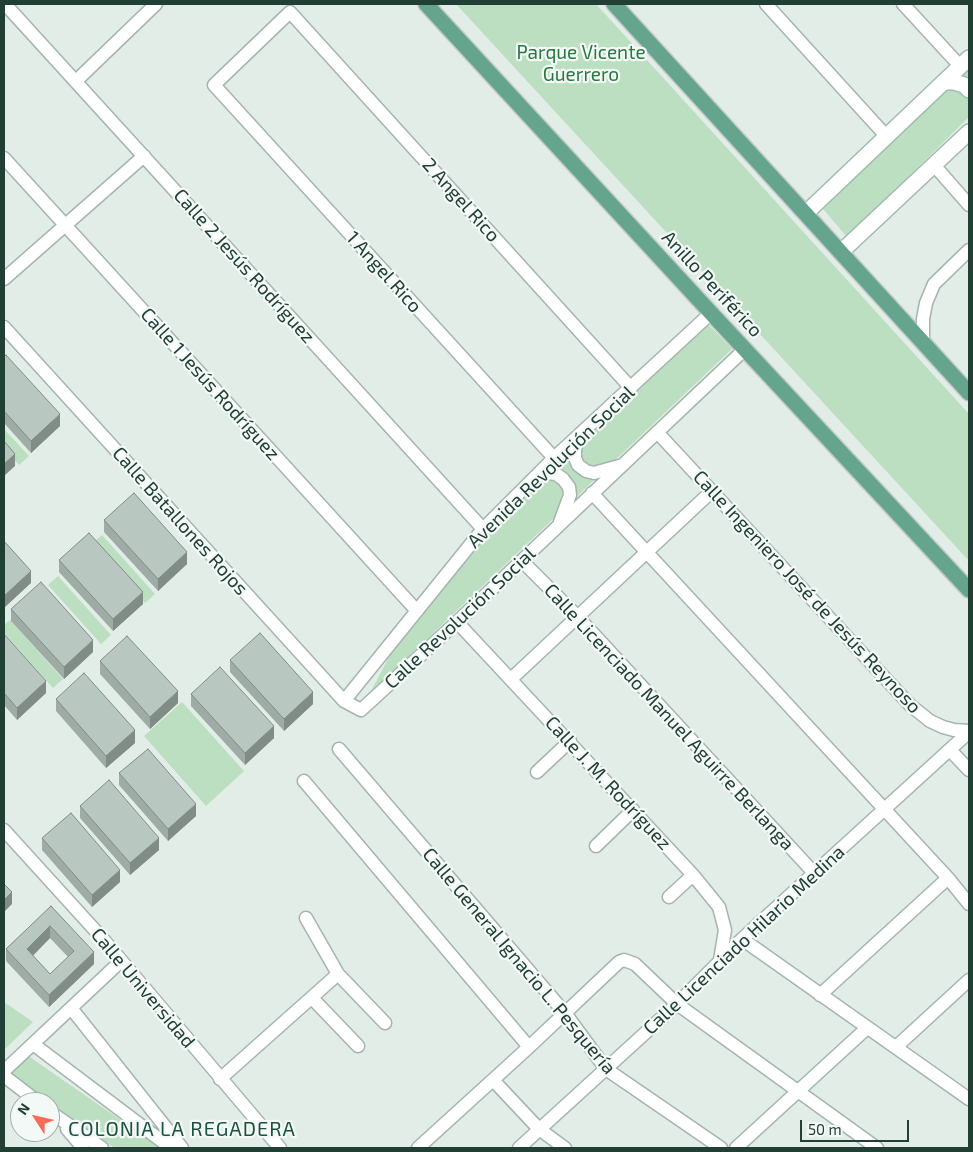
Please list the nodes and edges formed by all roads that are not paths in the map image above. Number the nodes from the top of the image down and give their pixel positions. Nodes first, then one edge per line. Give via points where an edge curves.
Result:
1 (5, 4) edge
2 (426, 4) edge
3 (614, 4) edge
4 (766, 4) edge
5 (903, 4) edge
6 (148, 7) edge
7 (965, 62) edge
8 (76, 82) junction
9 (944, 82) junction
10 (214, 85) joint
11 (969, 90) edge
12 (969, 132) edge
13 (887, 136) junction
14 (144, 156) junction
15 (4, 158) edge
16 (934, 165) junction
17 (969, 205) edge
18 (806, 213) junction
19 (65, 224) junction
20 (969, 250) edge
21 (841, 252) junction
22 (4, 279) edge
23 (711, 313) junction
24 (4, 327) edge
25 (923, 343) junction
26 (745, 349) junction
27 (631, 388) junction
28 (969, 393) edge
29 (657, 432) junction
30 (580, 436) junction
31 (554, 458) junction
32 (622, 466) junction
33 (536, 476) junction
34 (712, 491) junction
35 (592, 493) junction
36 (558, 526) junction
37 (483, 529) junction
38 (647, 551) junction
39 (522, 561) junction
40 (969, 590) edge
41 (417, 611) junction
42 (577, 616) junction
43 (457, 622) junction
44 (512, 679) junction
45 (344, 701) junction
46 (361, 710) joint
47 (969, 731) edge
48 (570, 741) junction
49 (339, 749) dead end
50 (950, 750) junction
51 (969, 770) edge
52 (537, 772) dead end
53 (304, 781) dead end
54 (633, 810) junction
55 (884, 810) junction
56 (4, 830) edge
57 (596, 846) dead end
58 (815, 874) junction
59 (694, 876) junction
60 (948, 878) junction
61 (669, 897) dead end
62 (969, 904) edge
63 (306, 918) dead end
64 (742, 940) junction
65 (720, 960) junction
66 (121, 961) junction
67 (338, 974) junction
68 (969, 980) edge
69 (820, 995) junction
70 (312, 998) junction
71 (677, 1004) junction
72 (71, 1008) junction
73 (565, 1013) junction
74 (385, 1024) dead end
75 (867, 1028) junction
76 (33, 1044) junction
77 (358, 1046) dead end
78 (530, 1047) junction
79 (896, 1047) junction
80 (606, 1069) junction
81 (4, 1071) edge
82 (4, 1076) edge
83 (220, 1079) junction
84 (493, 1080) junction
85 (798, 1091) junction
86 (25, 1092) edge
87 (969, 1099) edge
88 (60, 1119) edge
89 (60, 1122) edge
90 (540, 1129) junction
91 (426, 1145) edge
92 (83, 1148) edge
93 (102, 1148) edge
94 (171, 1148) edge
95 (182, 1148) edge
96 (280, 1148) edge
97 (519, 1148) edge
98 (565, 1148) edge
99 (721, 1148) edge
100 (736, 1148) edge
101 (876, 1148) edge

1 - 8 street, Calle 2 Jesús Rodríguez
2 - 23 main road, Anillo Periférico
3 - 18 main road
4 - 13 street
5 - 7 street
6 - 8 street
7 - 9 street
8 - 14 street, Calle 2 Jesús Rodríguez
9 - 11 street via 964,85
9 - 13 street
10 - 27 street, 2 Angel Rico via 290,12
10 - 31 street, 1 Angel Rico
12 - 16 street
13 - 18 street
14 - 19 street
14 - 37 street, Calle 2 Jesús Rodríguez
15 - 19 street, Calle 1 Jesús Rodríguez
16 - 17 street
16 - 21 street
18 - 21 main road
19 - 22 street
19 - 41 street, Calle 1 Jesús Rodríguez
20 - 25 street via 934,284 926,302
21 - 25 main road
23 - 26 main road, Anillo Periférico
23 - 27 street, Avenida Revolución Social
24 - 45 street, Calle Batallones Rojos
25 - 28 main road
26 - 29 street, Calle Revolución Social
26 - 40 main road, Anillo Periférico
27 - 30 street, Avenida Revolución Social
29 - 32 street, Calle Revolución Social
29 - 34 street, Calle Ingeniero José de Jesús Reynoso
30 - 31 street, Avenida Revolución Social
30 - 32 street via 575,458 586,471 594,473
31 - 33 street, Avenida Revolución Social
32 - 35 street, Calle Revolución Social
33 - 36 street, Calle Revolución Social via 556,474 569,488 570,495
33 - 37 street, Avenida Revolución Social
34 - 38 street
34 - 47 street, Calle Ingeniero José de Jesús Reynoso via 910,705 936,724
35 - 36 street, Calle Revolución Social
35 - 38 street
36 - 39 street, Calle Revolución Social
37 - 41 street, Avenida Revolución Social
38 - 42 street
38 - 55 street
39 - 42 street, Calle Licenciado Manuel Aguirre Berlanga
39 - 43 street, Calle Revolución Social
41 - 45 street, Avenida Revolución Social
42 - 44 street
42 - 58 street, Calle Licenciado Manuel Aguirre Berlanga
43 - 44 street, Calle J. M. Rodríguez
43 - 46 street, Calle Revolución Social
44 - 48 street, Calle J. M. Rodríguez
45 - 46 street, Calle Batallones Rojos
47 - 50 street, Calle Licenciado Hilario Medina
48 - 52 street
48 - 54 street, Calle J. M. Rodríguez
49 - 73 street, Calle General Ignacio L. Pesquería
50 - 51 street
50 - 55 street, Calle Licenciado Hilario Medina
53 - 78 street
54 - 57 street
54 - 59 street, Calle J. M. Rodríguez
55 - 58 street, Calle Licenciado Hilario Medina
55 - 60 street
56 - 66 street, Calle Universidad
58 - 64 street, Calle Licenciado Hilario Medina
59 - 61 street
59 - 65 street, Calle J. M. Rodríguez via 719,907 725,930
60 - 62 street
60 - 69 street
63 - 67 street
64 - 65 street, Calle Licenciado Hilario Medina
64 - 69 street
65 - 71 street, Calle Licenciado Hilario Medina
66 - 72 street
66 - 83 street, Calle Universidad
67 - 70 street
67 - 74 street
68 - 79 street
69 - 75 street
70 - 77 street
70 - 83 street
71 - 73 street via 635,964 624,960
71 - 80 street, Calle Licenciado Hilario Medina
71 - 85 street
72 - 76 street
72 - 95 street
73 - 78 street
73 - 80 street, Calle General Ignacio L. Pesquería
75 - 79 street
75 - 85 street
76 - 81 street
76 - 94 street
78 - 84 street
79 - 87 street
80 - 90 street, Calle Licenciado Hilario Medina
80 - 99 street, Calle General Ignacio L. Pesquería
82 - 86 street
83 - 96 street, Calle Universidad
84 - 90 street
84 - 91 street
85 - 100 street
85 - 101 street
88 - 93 street
89 - 92 street
90 - 97 street, Calle Licenciado Hilario Medina
90 - 98 street

